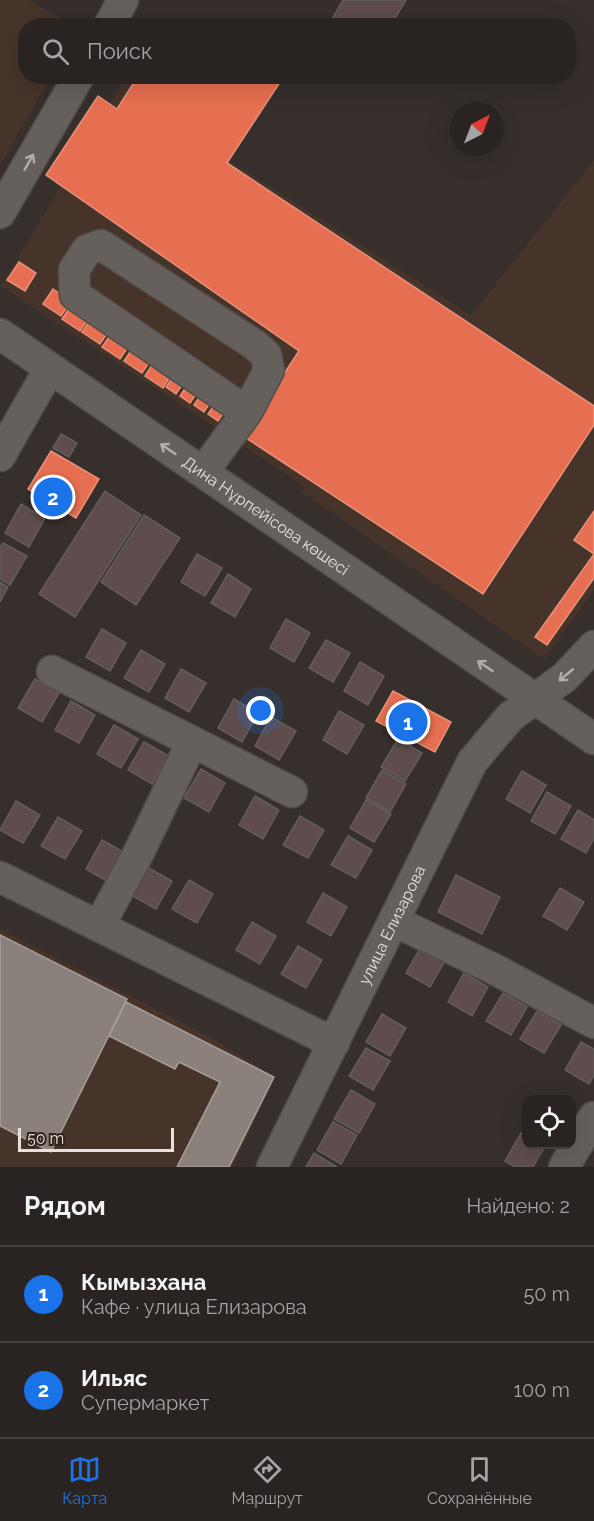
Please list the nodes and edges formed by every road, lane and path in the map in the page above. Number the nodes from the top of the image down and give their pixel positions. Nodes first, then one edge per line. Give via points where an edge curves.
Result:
1 (123, 0) edge
2 (113, 18) edge
3 (74, 84) edge
4 (0, 213) edge
5 (0, 333) edge
6 (50, 368) junction
7 (247, 412) junction
8 (0, 456) edge
9 (203, 472) junction
10 (594, 646) edge
11 (52, 671) dead end
12 (533, 699) junction
13 (594, 739) edge
14 (192, 742) junction
15 (292, 792) dead end
16 (0, 877) edge
17 (394, 921) junction
18 (99, 926) junction
19 (594, 1023) edge
20 (334, 1043) junction
21 (594, 1117) edge
22 (272, 1167) edge
23 (564, 1167) edge

1 - 2 street
4 -> 3 street
5 - 6 street, Дина Нұрпейісова көшесі
6 - 8 street
9 -> 6 street, Дина Нұрпейісова көшесі
7 - 7 street via 269,370 266,355 101,245 87,250 74,270 75,295
7 - 9 street
12 -> 9 street, Дина Нұрпейісова көшесі
10 -> 12 street, улица Елизарова via 565,676
11 - 14 street
12 - 13 street, Дина Нұрпейісова көшесі
12 - 17 street, улица Елизарова via 510,717 472,762
14 - 15 street
14 - 18 street
16 - 18 street
17 - 19 street
17 - 20 street, улица Елизарова
18 - 20 street
20 - 22 street, улица Елизарова
21 - 23 street

